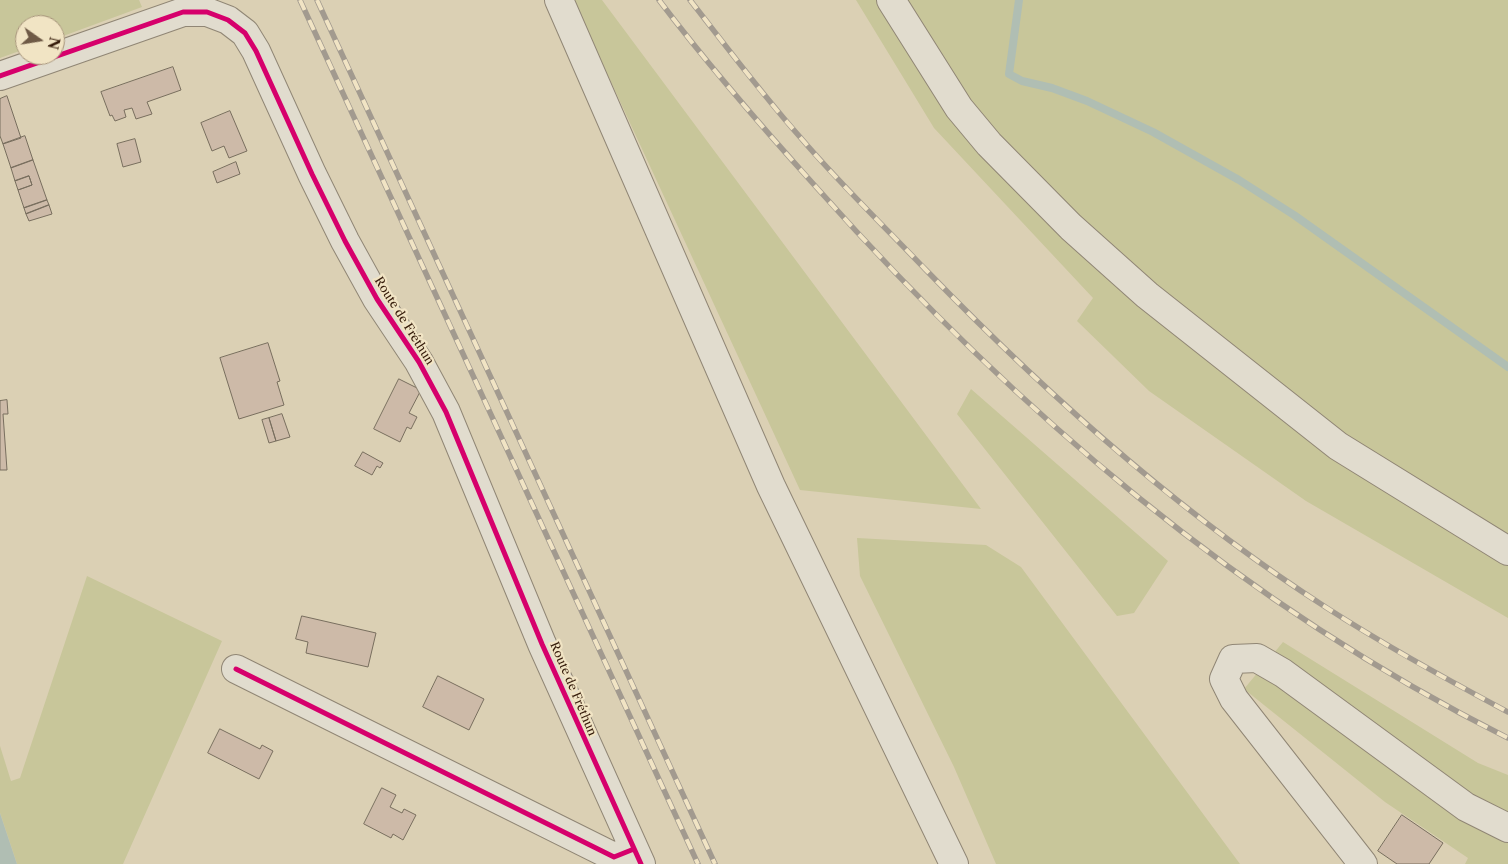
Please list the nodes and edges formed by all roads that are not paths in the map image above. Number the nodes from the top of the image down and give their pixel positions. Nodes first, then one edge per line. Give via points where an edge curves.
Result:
1 (559, 0) edge
2 (891, 0) edge
3 (175, 7) edge
4 (0, 76) edge
5 (1508, 551) edge
6 (236, 669) dead end
7 (1508, 828) edge
8 (637, 857) edge
9 (954, 864) edge
10 (1363, 864) edge

1 - 9 street via 771,486
2 - 5 street via 959,108 989,144 1071,227 1147,295 1338,446
3 - 4 street, Route de Fréthun
3 - 8 street, Route de Fréthun via 228,20 245,33 256,51 345,241 446,412 552,668
6 - 8 street via 614,857
7 - 10 street via 1466,806 1283,672 1256,658 1233,660 1224,679 1234,700

